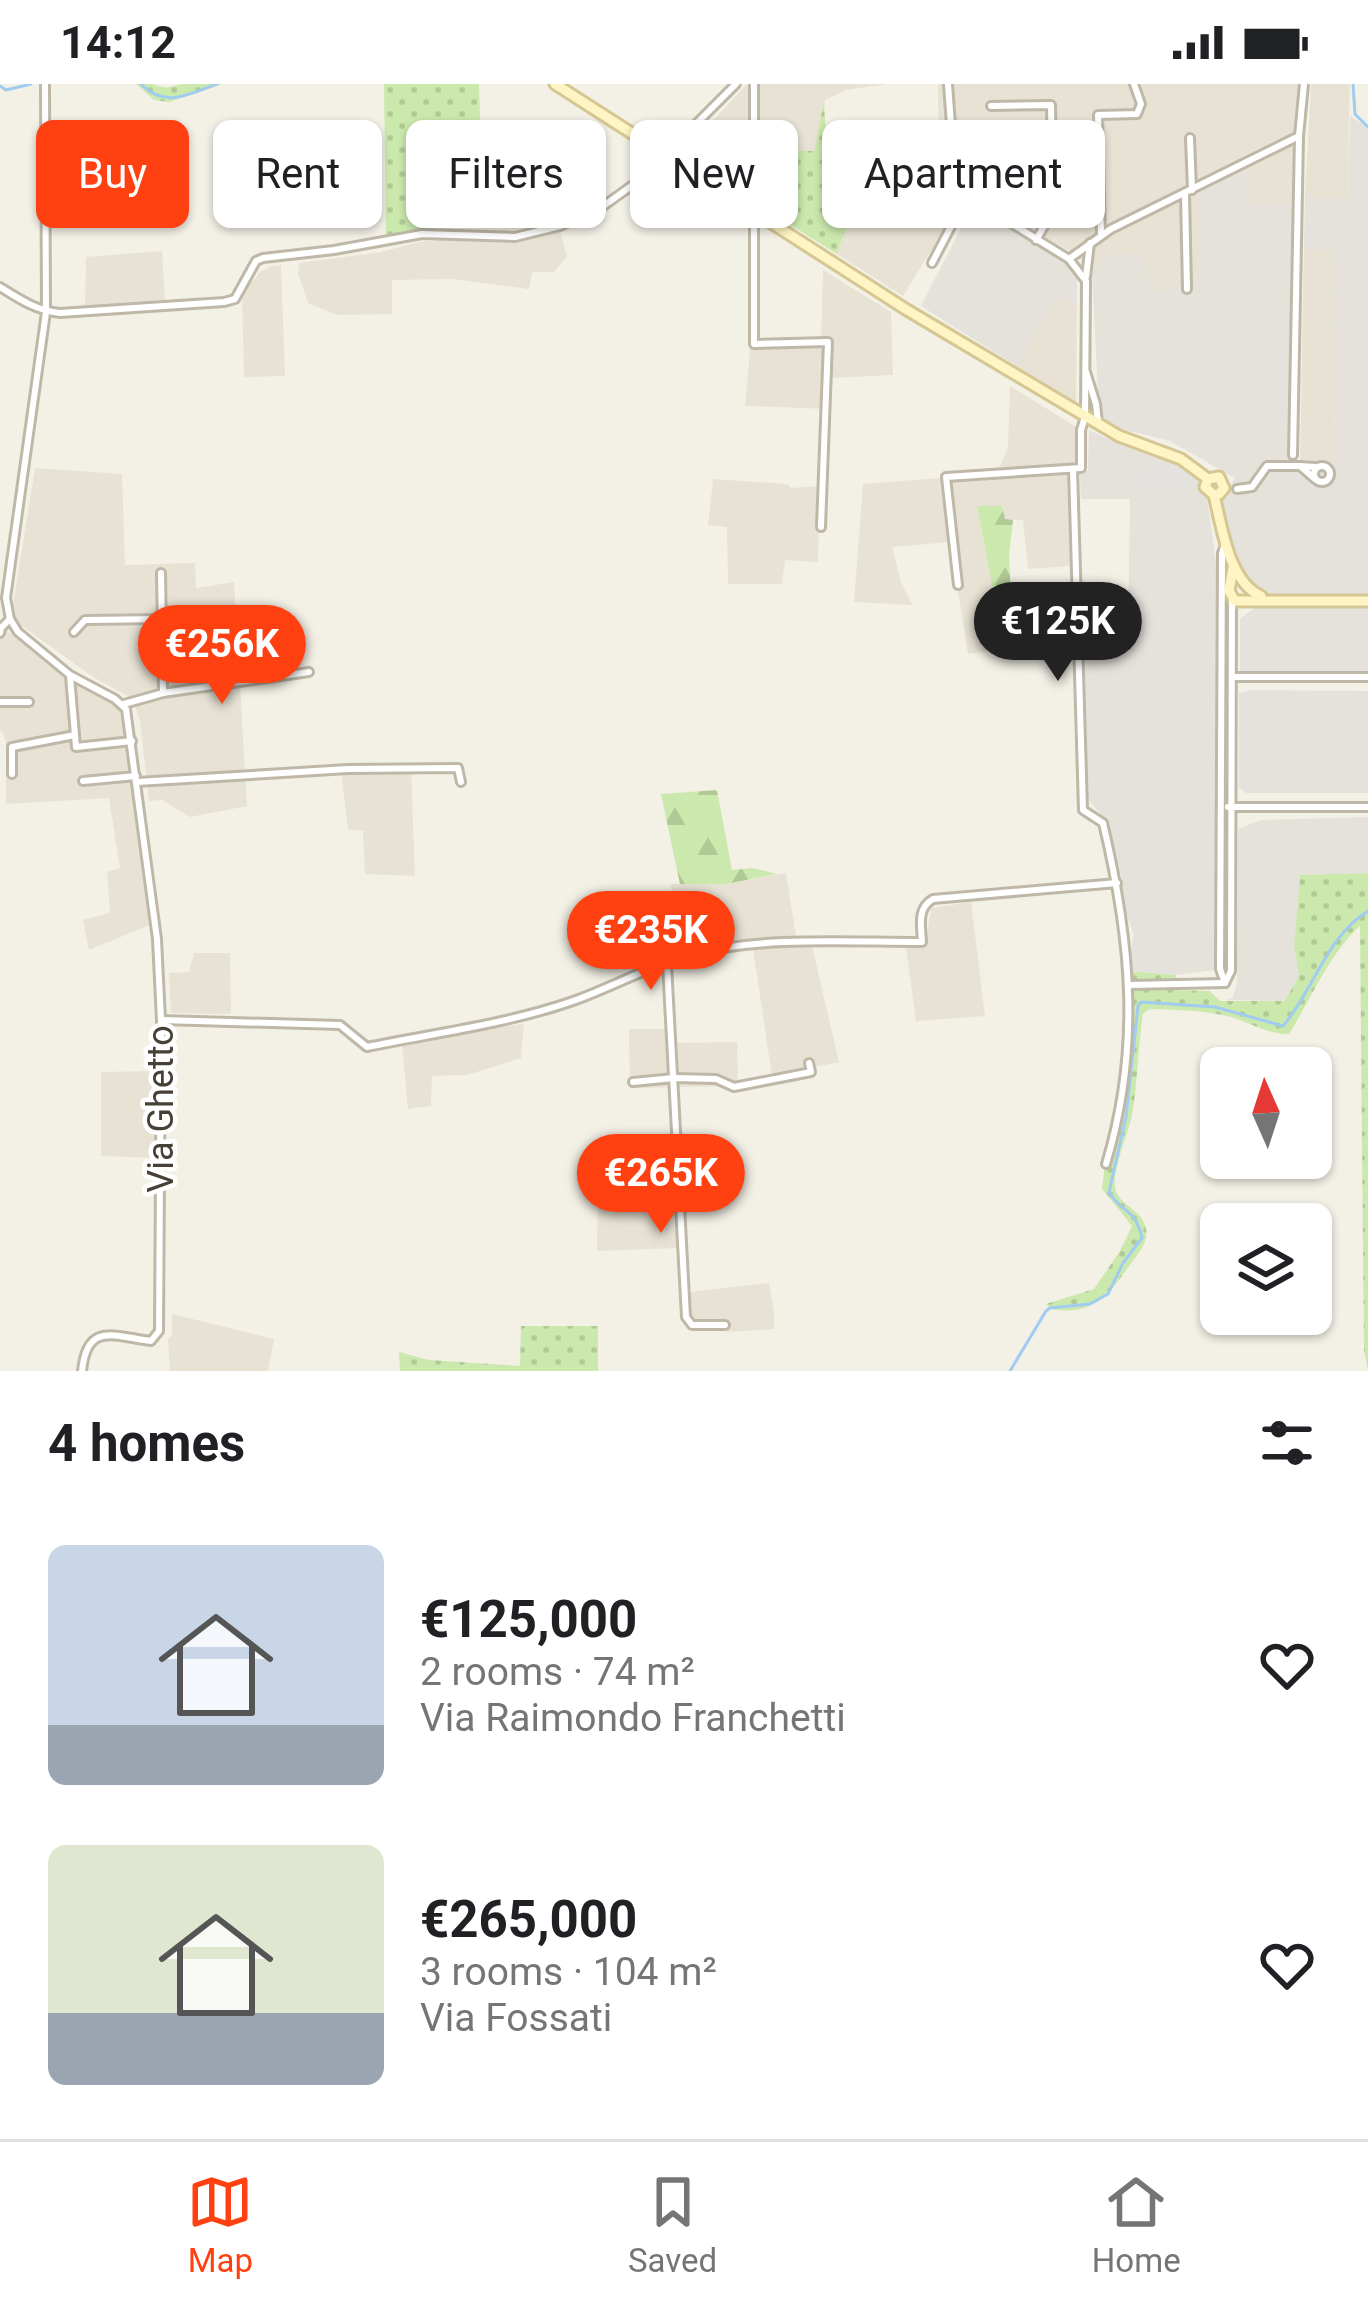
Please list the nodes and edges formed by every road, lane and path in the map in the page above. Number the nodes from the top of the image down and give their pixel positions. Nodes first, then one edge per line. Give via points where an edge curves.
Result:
1 (554, 84) edge
2 (736, 84) edge
3 (754, 84) edge
4 (948, 84) edge
5 (1134, 84) edge
6 (1304, 84) edge
7 (45, 87) edge
8 (991, 106) dead end
9 (700, 120) edge
10 (754, 120) edge
11 (950, 120) edge
12 (630, 134) edge
13 (1299, 136) junction
14 (1190, 138) dead end
15 (630, 186) edge
16 (1188, 192) junction
17 (754, 228) edge
18 (779, 228) edge
19 (950, 228) edge
20 (1017, 228) edge
21 (1101, 235) junction
22 (1036, 240) junction
23 (1090, 243) junction
24 (1069, 259) junction
25 (932, 263) dead end
26 (1086, 281) junction
27 (0, 287) edge
28 (1187, 289) dead end
29 (46, 312) junction
30 (1084, 369) junction
31 (1085, 417) junction
32 (1098, 424) junction
33 (1293, 455) dead end
34 (1300, 466) junction
35 (1318, 466) junction
36 (1072, 469) junction
37 (1221, 478) junction
38 (1208, 479) junction
39 (1315, 479) junction
40 (1237, 489) junction
41 (1218, 494) junction
42 (821, 527) dead end
43 (1227, 540) junction
44 (160, 573) dead end
45 (958, 585) dead end
46 (1240, 593) junction
47 (1368, 601) edge
48 (10, 619) junction
49 (162, 619) junction
50 (74, 632) dead end
51 (0, 633) edge
52 (309, 672) dead end
53 (70, 675) junction
54 (1221, 677) junction
55 (1233, 677) junction
56 (1368, 677) edge
57 (163, 693) junction
58 (0, 702) edge
59 (28, 702) dead end
60 (124, 704) junction
61 (75, 735) junction
62 (132, 741) junction
63 (12, 774) dead end
64 (136, 779) junction
65 (83, 781) dead end
66 (460, 782) dead end
67 (1220, 807) junction
68 (1232, 807) junction
69 (1368, 807) edge
70 (1117, 883) junction
71 (667, 964) junction
72 (1226, 983) junction
73 (1129, 985) junction
74 (161, 1020) junction
75 (809, 1064) dead end
76 (674, 1078) junction
77 (633, 1082) dead end
78 (1106, 1164) dead end
79 (725, 1325) dead end
80 (82, 1371) edge

1 - 12 main road
2 - 9 street
3 - 10 street
4 - 11 street
5 - 21 street via 1139,112 1098,116
6 - 13 street
7 - 29 street
8 - 22 street via 1051,105 1053,211
13 - 16 street
13 - 33 street
14 - 16 street
15 - 29 street via 560,226 515,237 422,234 263,258 224,302
16 - 21 street
16 - 28 street
17 - 42 street via 754,344 827,342
18 - 31 main road
19 - 25 street
20 - 22 street
21 - 23 street
22 - 24 street
23 - 24 street
23 - 26 street
24 - 26 street
26 - 30 street
27 - 29 street
29 - 48 street via 6,598
30 - 31 street
30 - 32 street
31 - 32 main road
31 - 36 street via 1081,468
32 - 38 main road via 1180,458
34 - 35 street
34 - 39 street
34 - 40 street via 1267,466 1252,487
35 - 39 street
35 - 39 street via 1330,475
36 - 45 street via 946,477
36 - 70 street via 1083,810 1102,823
37 - 38 main road
37 - 40 street
37 - 41 main road
38 - 41 main road via 1205,488
40 - 41 street
41 - 43 main road
43 - 46 main road
43 - 54 street
44 - 49 street
46 - 47 main road
46 - 55 street
48 - 51 street
48 - 53 street
49 - 50 street via 85,620
49 - 57 street
52 - 57 street
53 - 60 street
53 - 61 street
54 - 55 street
54 - 67 street
55 - 56 street
55 - 68 street
57 - 60 street
58 - 59 street
60 - 62 street, Via Ghetto
61 - 62 street via 76,747
61 - 63 street via 11,747
62 - 64 street, Via Ghetto
64 - 65 street
64 - 66 street via 458,768
64 - 74 street, Via Ghetto
67 - 68 street
67 - 72 street
68 - 69 street
68 - 72 street
70 - 71 street via 933,898 921,910 922,942 740,946
70 - 73 street
71 - 74 street via 530,1015 367,1047 340,1025
71 - 76 street
72 - 73 street
73 - 78 street via 1126,1068
74 - 80 street, Via Ghetto via 159,1331 151,1341 92,1340
75 - 76 street via 811,1072 734,1087
76 - 77 street
76 - 79 street via 686,1317 692,1325

